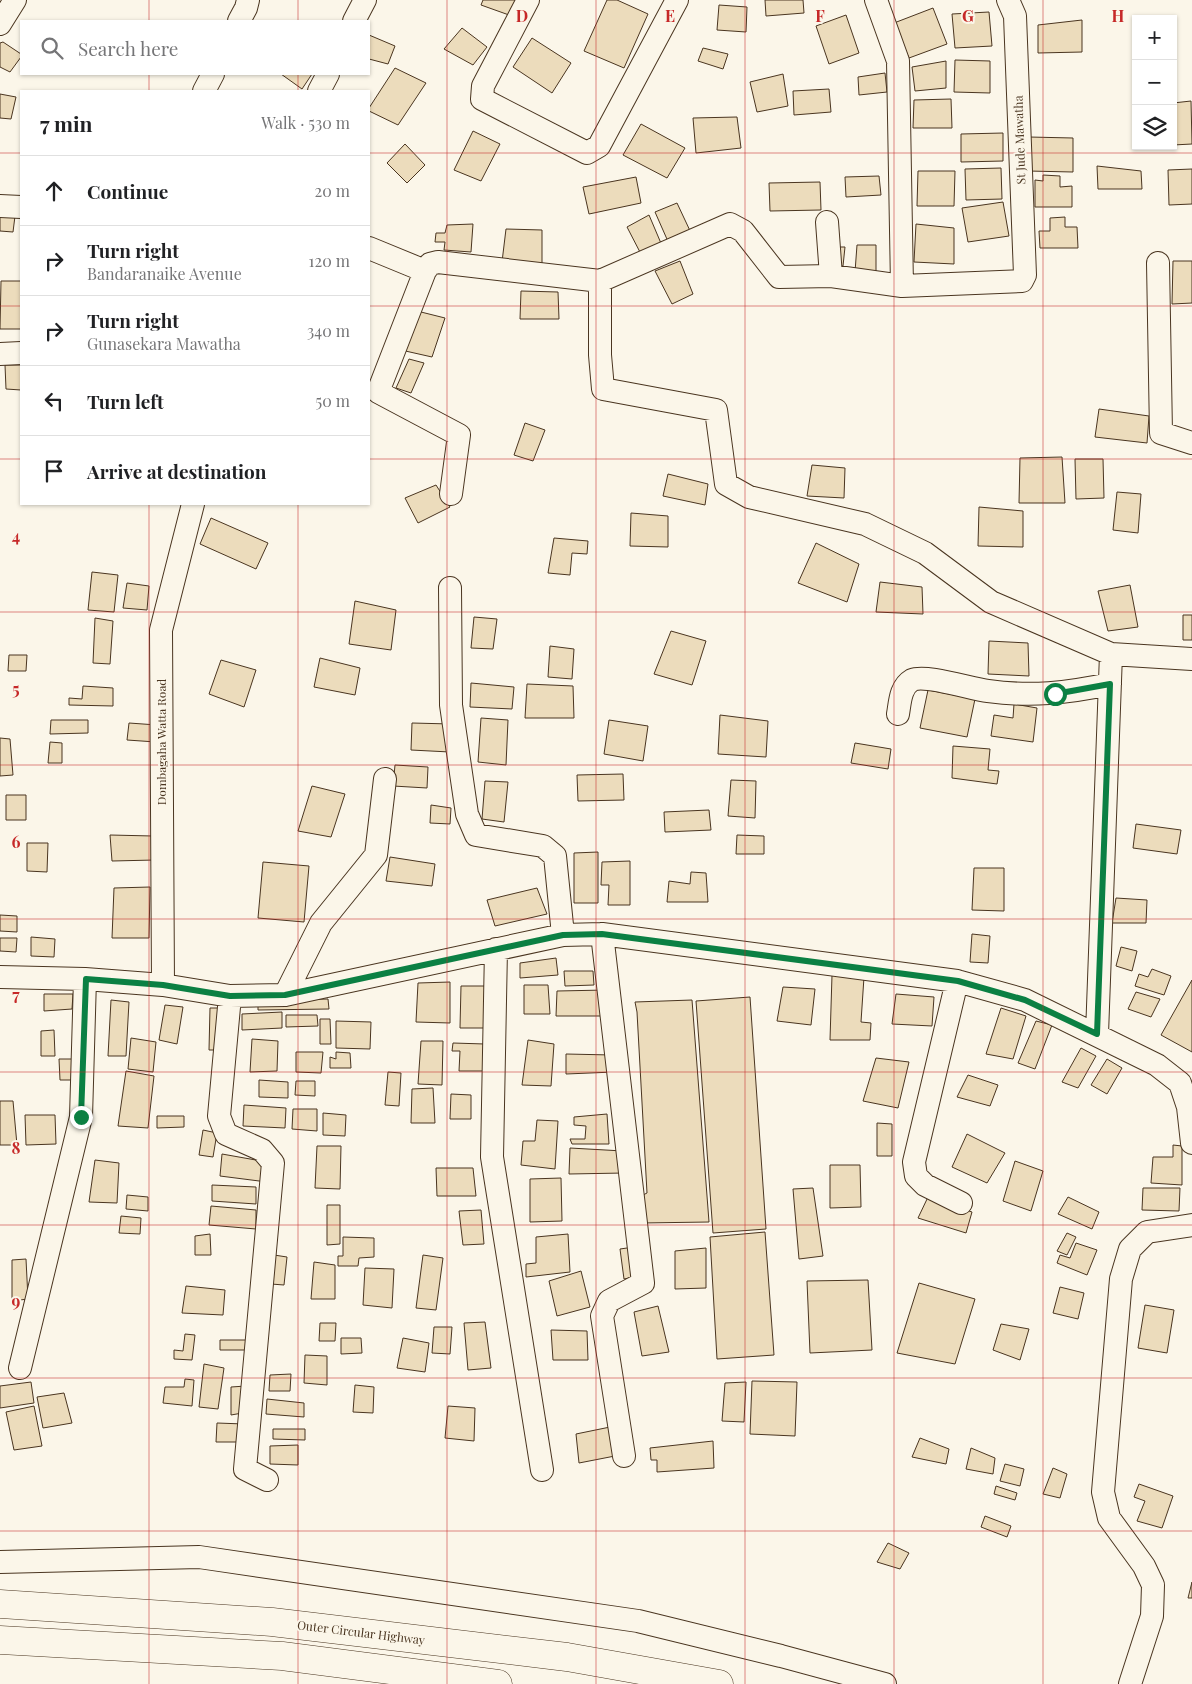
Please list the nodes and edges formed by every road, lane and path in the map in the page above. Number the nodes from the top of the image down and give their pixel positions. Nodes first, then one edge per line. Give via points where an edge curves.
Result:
1 (15, 0) edge
2 (248, 0) edge
3 (365, 0) edge
4 (528, 0) edge
5 (677, 0) edge
6 (876, 0) edge
7 (1008, 0) edge
8 (240, 20) edge
9 (355, 20) edge
10 (0, 24) edge
11 (212, 75) edge
12 (327, 75) edge
13 (205, 90) edge
14 (320, 90) edge
15 (0, 206) edge
16 (20, 207) edge
17 (827, 222) dead end
18 (370, 248) edge
19 (1158, 263) dead end
20 (425, 271) junction
21 (831, 276) junction
22 (600, 281) junction
23 (902, 286) junction
24 (20, 353) edge
25 (0, 354) edge
26 (1192, 443) edge
27 (451, 494) dead end
28 (193, 505) edge
29 (450, 588) dead end
30 (1111, 654) junction
31 (1192, 659) edge
32 (1110, 684) junction
33 (898, 714) dead end
34 (384, 779) dead end
35 (602, 934) junction
36 (563, 935) junction
37 (496, 949) junction
38 (0, 977) edge
39 (86, 979) junction
40 (958, 981) junction
41 (163, 985) junction
42 (285, 995) junction
43 (230, 996) junction
44 (1097, 1034) junction
45 (1192, 1143) edge
46 (961, 1203) dead end
47 (1192, 1225) edge
48 (20, 1368) dead end
49 (624, 1456) dead end
50 (542, 1470) dead end
51 (267, 1480) dead end
52 (0, 1562) edge
53 (0, 1604) edge
54 (0, 1640) edge
55 (498, 1684) edge
56 (719, 1684) edge
57 (885, 1684) edge
58 (1130, 1684) edge

1 - 10 street
2 - 8 street
3 - 9 street
4 - 5 street via 483,86 482,99 587,154 599,146
6 - 23 street via 898,61
7 - 23 street, St Jude Mawatha via 1015,16 1025,275 1022,281
11 - 13 street
12 - 14 street
15 - 16 street
17 - 21 street
18 - 20 street
19 - 26 street via 1161,433
20 - 22 street via 430,264 438,262
20 - 27 street via 378,392 459,435
21 - 22 street via 779,277 743,232 730,224
21 - 23 street
22 - 30 street via 603,389 716,410 726,484 749,497 865,524 925,553 991,602
24 - 25 street
28 - 41 street, Dombagaha Watta Road via 161,630
29 - 36 street via 451,704 467,814 476,835 543,846 555,856
30 - 31 street
30 - 32 street
32 - 33 street via 1055,694 1024,694 987,691 925,678 912,680 902,690
32 - 44 street
34 - 42 street via 376,855 321,923
35 - 36 street
35 - 40 street
35 - 49 street via 643,1283 609,1301 602,1316
36 - 37 street
37 - 42 street
37 - 50 street via 492,1157
38 - 39 street
39 - 41 street
39 - 48 street via 81,1117
40 - 44 street via 1025,1000
40 - 46 street via 914,1162 916,1176 925,1185
41 - 43 street
42 - 43 street
43 - 51 street via 219,1116 226,1134 262,1150 274,1163 245,1469
44 - 45 street via 1156,1065 1180,1083 1188,1107
47 - 58 street via 1147,1232 1130,1249 1121,1279 1103,1492 1109,1518 1154,1585 1152,1616
52 - 57 street via 199,1557 638,1620
53 - 56 highway, Outer Circular Highway via 272,1622 567,1657
54 - 55 highway via 282,1656

